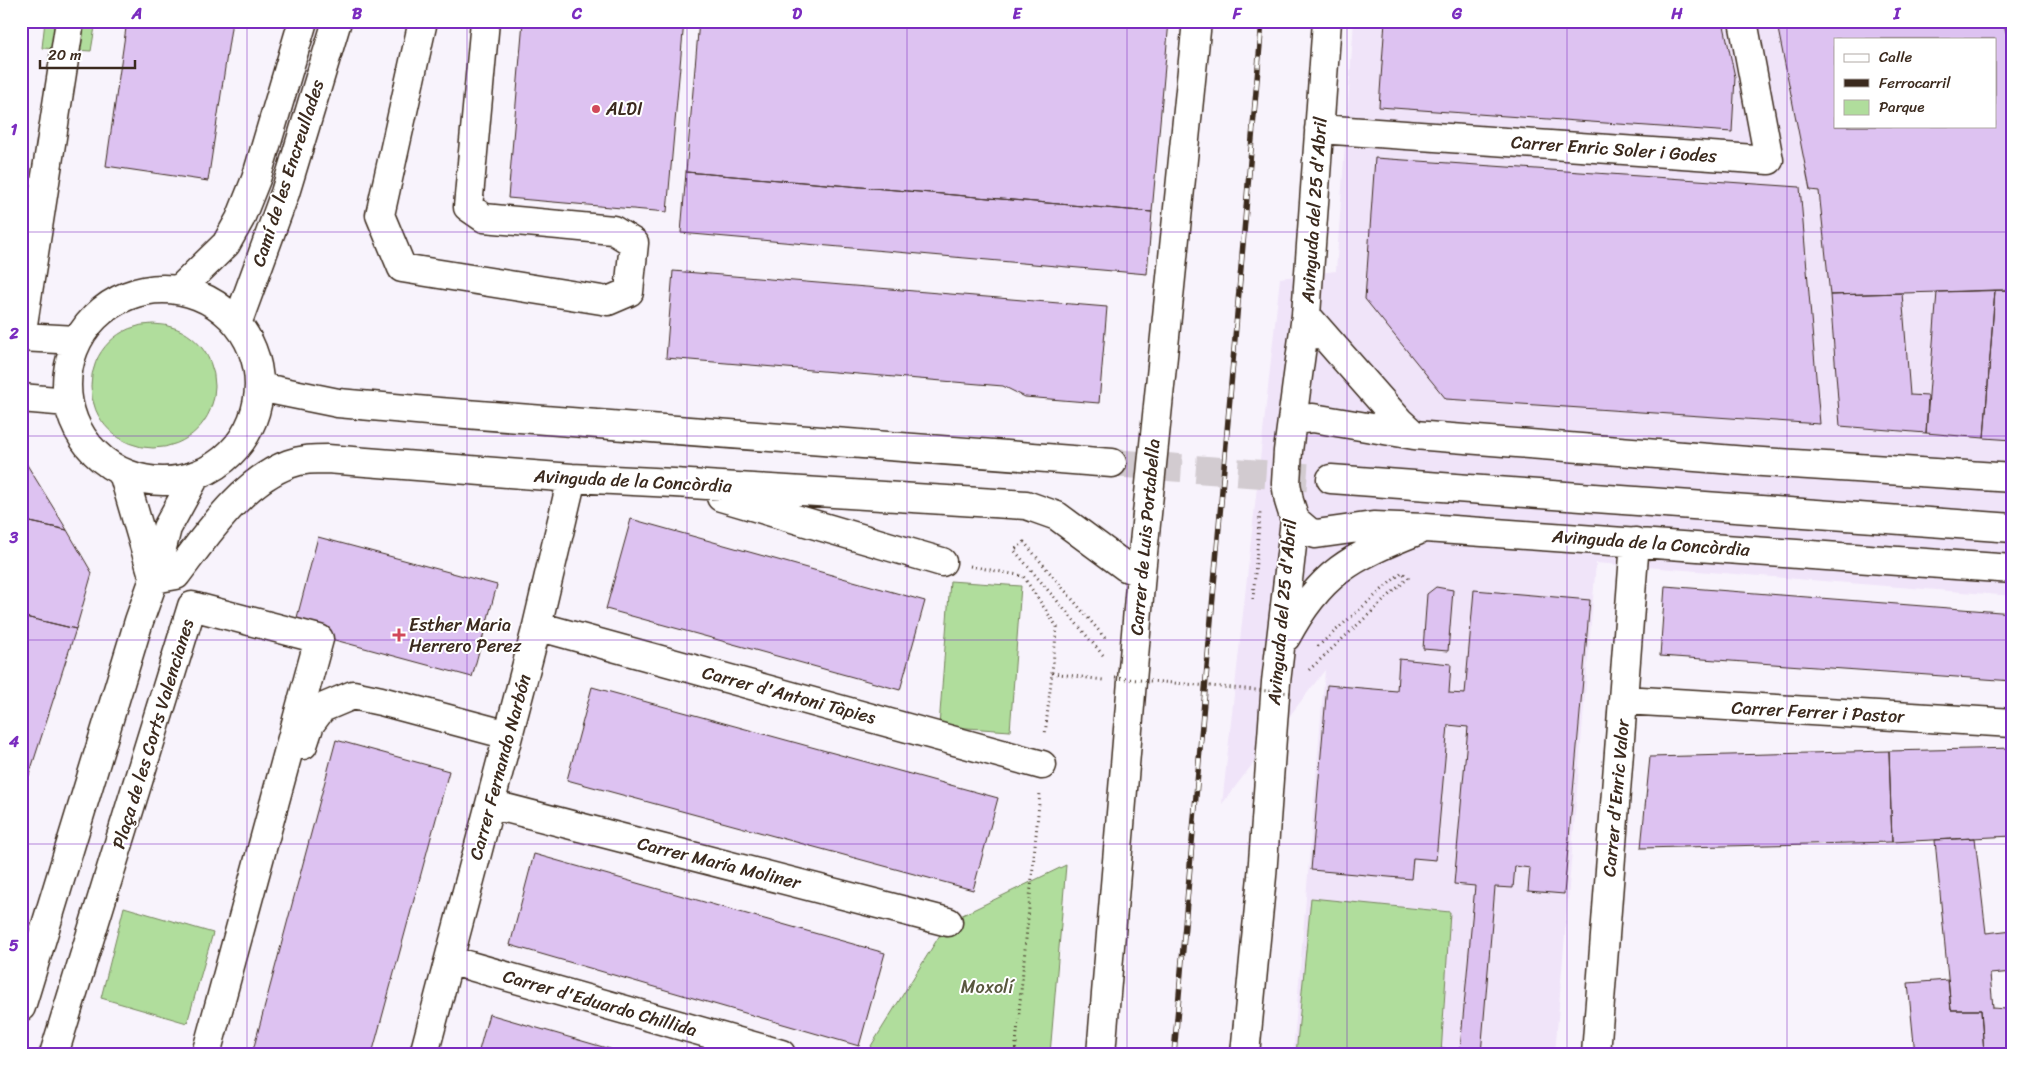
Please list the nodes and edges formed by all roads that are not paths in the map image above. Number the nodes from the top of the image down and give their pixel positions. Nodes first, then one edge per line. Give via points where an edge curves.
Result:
1 (70, 21) edge
2 (303, 21) edge
3 (337, 21) edge
4 (423, 21) edge
5 (485, 21) edge
6 (1197, 21) edge
7 (1327, 21) edge
8 (1743, 21) edge
9 (1319, 129) junction
10 (180, 289) junction
11 (1306, 315) junction
12 (237, 324) junction
13 (21, 337) edge
14 (77, 340) junction
15 (259, 387) junction
16 (21, 398) edge
17 (68, 402) junction
18 (1292, 420) junction
19 (1414, 435) junction
20 (1112, 463) tunnel mouth
21 (123, 473) junction
22 (196, 475) junction
23 (572, 478) junction
24 (2013, 478) edge
25 (1331, 479) tunnel mouth
26 (674, 483) junction
27 (1295, 520) junction
28 (1425, 528) junction
29 (2013, 528) edge
30 (1635, 542) junction
31 (942, 562) dead end
32 (2013, 569) edge
33 (1141, 573) junction
34 (154, 579) junction
35 (537, 626) junction
36 (1279, 650) junction
37 (1624, 700) junction
38 (2013, 724) edge
39 (508, 736) junction
40 (1042, 764) dead end
41 (490, 804) junction
42 (948, 922) dead end
43 (31, 939) edge
44 (449, 960) junction
45 (21, 1007) edge
46 (54, 1054) edge
47 (206, 1054) edge
48 (217, 1054) edge
49 (424, 1054) edge
50 (781, 1054) edge
51 (1101, 1054) edge
52 (1246, 1054) edge
53 (1596, 1054) edge

1 - 13 street
2 - 10 street, Camí de les Encreullades via 256,179 240,219 226,244
3 - 12 street, Camí de les Encreullades via 285,193
4 - 5 street via 380,215 402,268 608,301 628,292 634,243 613,230 484,218 468,207
6 - 33 street, Carrer de Luis Portabella
7 - 9 street, Avinguda del 25 d'Abril
8 - 9 street, Carrer Enric Soler i Godes via 1769,160
9 - 11 street, Avinguda del 25 d'Abril
10 - 12 street via 211,301
10 - 14 street via 149,289 120,298 95,316
11 - 18 street, Avinguda del 25 d'Abril
11 - 19 street
12 - 15 street via 256,360
13 - 14 street
14 - 17 street via 68,370
15 - 20 street via 338,403 430,412
15 - 22 street via 254,415 241,441 221,462
16 - 17 street
17 - 21 street via 78,431 97,456
18 - 19 street via 1313,418
18 - 27 street, Avinguda del 25 d'Abril via 1286,484
19 - 24 street
21 - 22 street via 147,480 172,481
21 - 34 street
22 - 34 street via 167,528
23 - 26 street, Avinguda de la Concòrdia
23 - 34 street, Avinguda de la Concòrdia via 327,459 289,464 256,482 220,518 176,575
23 - 35 street, Carrer Fernando Narbón
25 - 29 street
26 - 31 street
26 - 33 street, Avinguda de la Concòrdia via 1026,505 1057,516 1126,566
27 - 28 street, Avinguda de la Concòrdia via 1316,534 1373,526
27 - 36 street, Avinguda del 25 d'Abril
28 - 30 street, Avinguda de la Concòrdia
28 - 36 street via 1373,548 1341,568 1304,605
30 - 32 street, Avinguda de la Concòrdia
30 - 37 street, Carrer d'Enric Valor
33 - 51 street, Carrer de Luis Portabella
34 - 43 street
35 - 39 street, Carrer Fernando Narbón
35 - 40 street, Carrer d'Antoni Tàpies
36 - 52 street, Avinguda del 25 d'Abril
37 - 38 street, Carrer Ferrer i Pastor
37 - 53 street, Carrer d'Enric Valor
39 - 41 street, Carrer Fernando Narbón
39 - 48 street via 353,695 322,708 310,724
41 - 42 street, Carrer María Moliner
41 - 44 street, Carrer Fernando Narbón
43 - 45 street
44 - 49 street, Carrer Fernando Narbón
44 - 50 street, Carrer d'Eduardo Chillida
46 - 47 street, Plaça de les Corts Valencianes via 192,606 319,639

